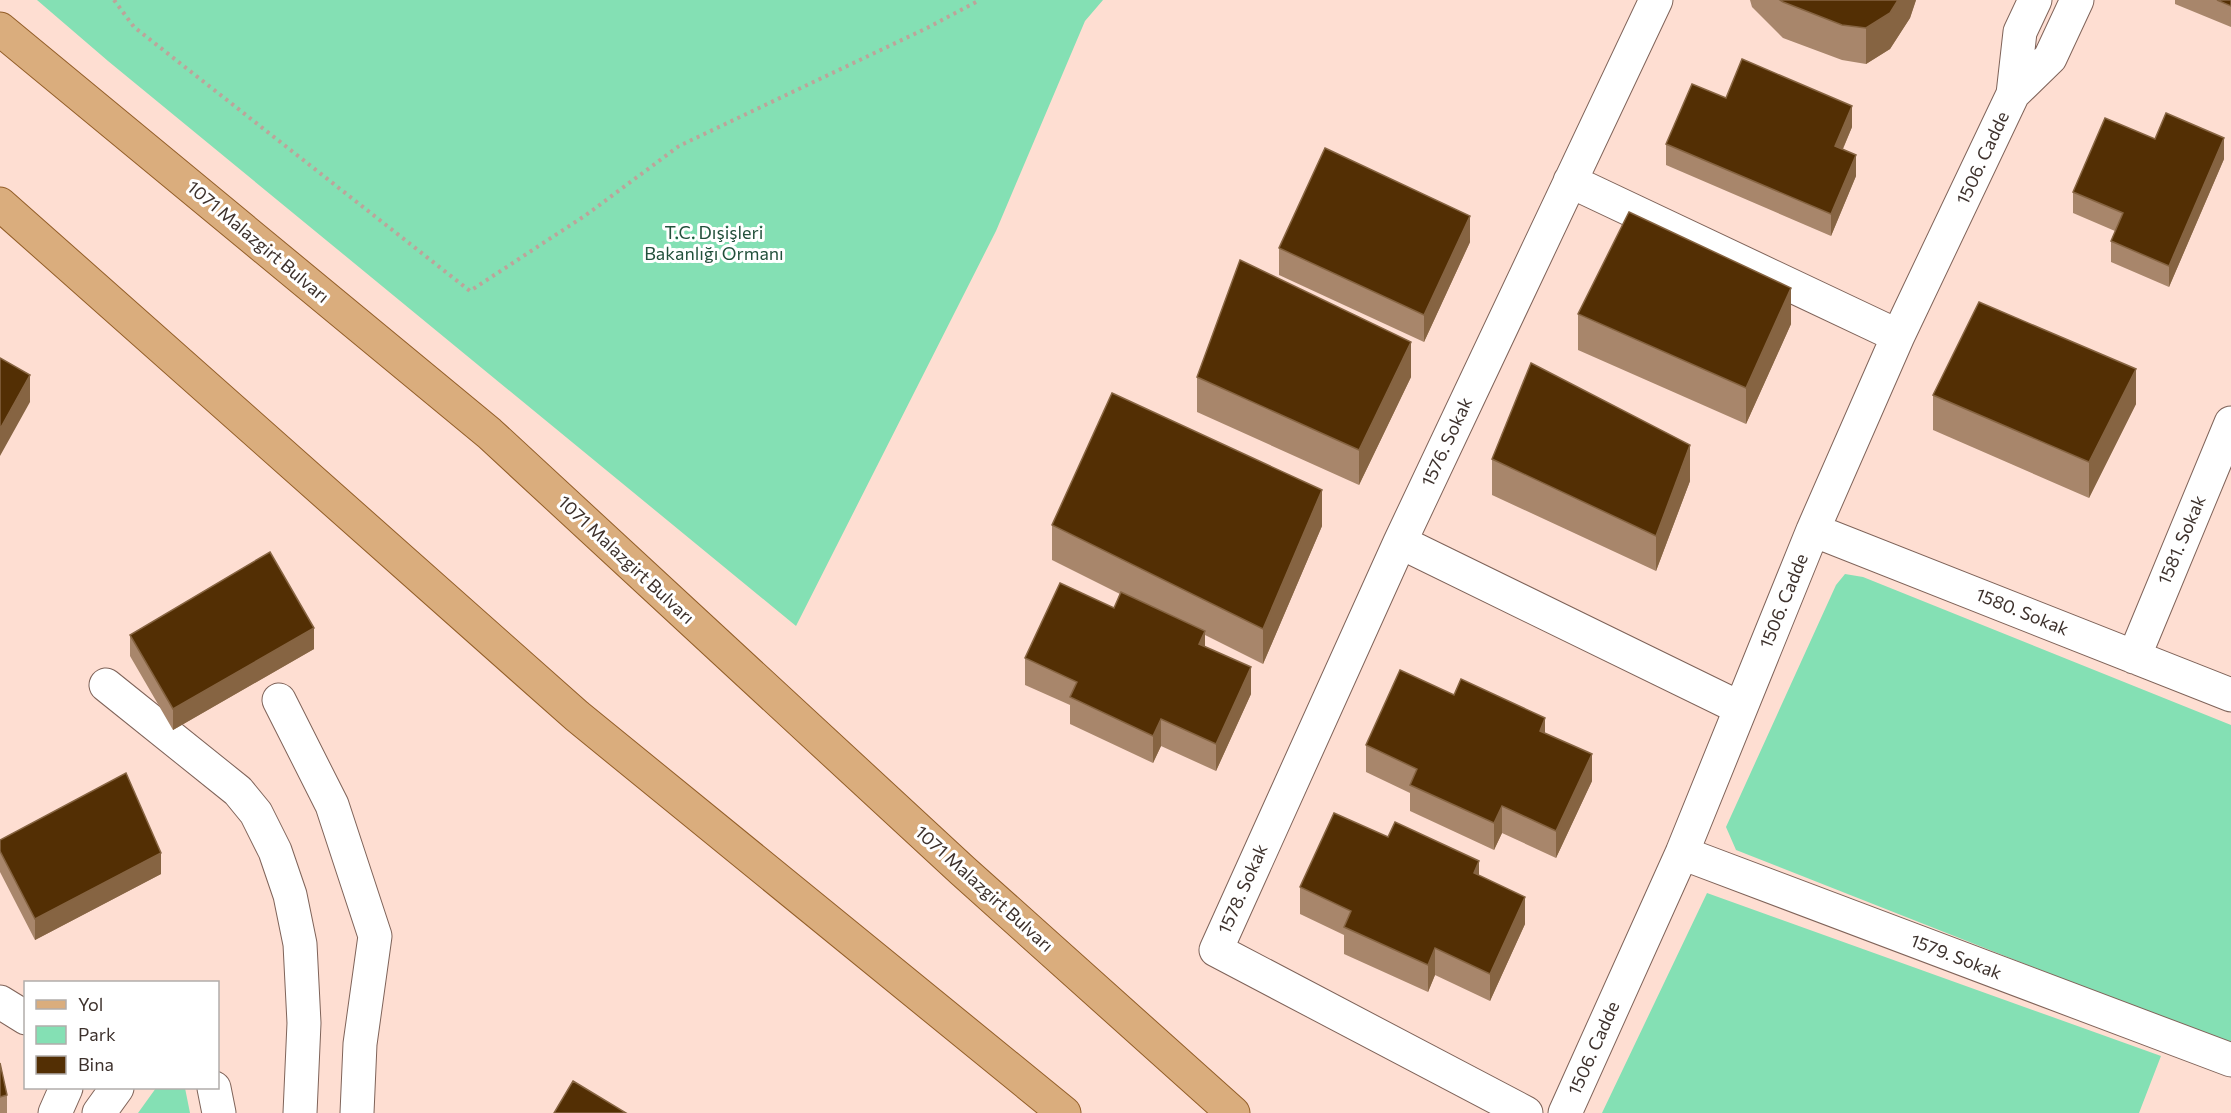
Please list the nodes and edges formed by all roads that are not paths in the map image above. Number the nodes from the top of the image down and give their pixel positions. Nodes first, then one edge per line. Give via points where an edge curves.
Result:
1 (1656, 0) edge
2 (2035, 0) edge
3 (2077, 0) edge
4 (0, 29) edge
5 (2013, 94) junction
6 (1570, 181) junction
7 (0, 204) edge
8 (1898, 336) junction
9 (2231, 423) edge
10 (1813, 530) junction
11 (1400, 542) junction
12 (2134, 657) junction
13 (106, 685) dead end
14 (2231, 695) edge
15 (279, 700) dead end
16 (1740, 708) junction
17 (1682, 853) junction
18 (0, 1002) edge
19 (24, 1017) edge
20 (2231, 1060) edge
21 (66, 1089) edge
22 (116, 1089) edge
23 (214, 1089) edge
24 (56, 1113) edge
25 (99, 1113) edge
26 (219, 1113) edge
27 (300, 1113) edge
28 (357, 1113) edge
29 (1064, 1113) edge
30 (1233, 1113) edge
31 (1526, 1113) edge
32 (1564, 1113) edge

1 - 6 street, 1576. Sokak
2 - 5 street, 1506. Cadde via 2020,32
3 - 5 street, 1506. Cadde via 2050,58
4 - 30 main road, 1071 Malazgirt Bulvarı via 489,434 954,863
5 - 8 street, 1506. Cadde
6 - 8 street
6 - 11 street, 1576. Sokak
7 - 29 main road via 577,716
8 - 10 street, 1506. Cadde
9 - 12 street, 1581. Sokak
10 - 12 street, 1580. Sokak
10 - 16 street, 1506. Cadde
11 - 16 street
11 - 31 street, 1578. Sokak via 1216,950
12 - 14 street, 1580. Sokak
13 - 27 street via 238,791 256,813 275,851 290,895 300,944 304,1023
15 - 28 street via 332,805 375,936 360,1044
16 - 17 street, 1506. Cadde
17 - 20 street, 1579. Sokak
17 - 32 street, 1506. Cadde
18 - 19 street
21 - 24 street
22 - 25 street
23 - 26 street

